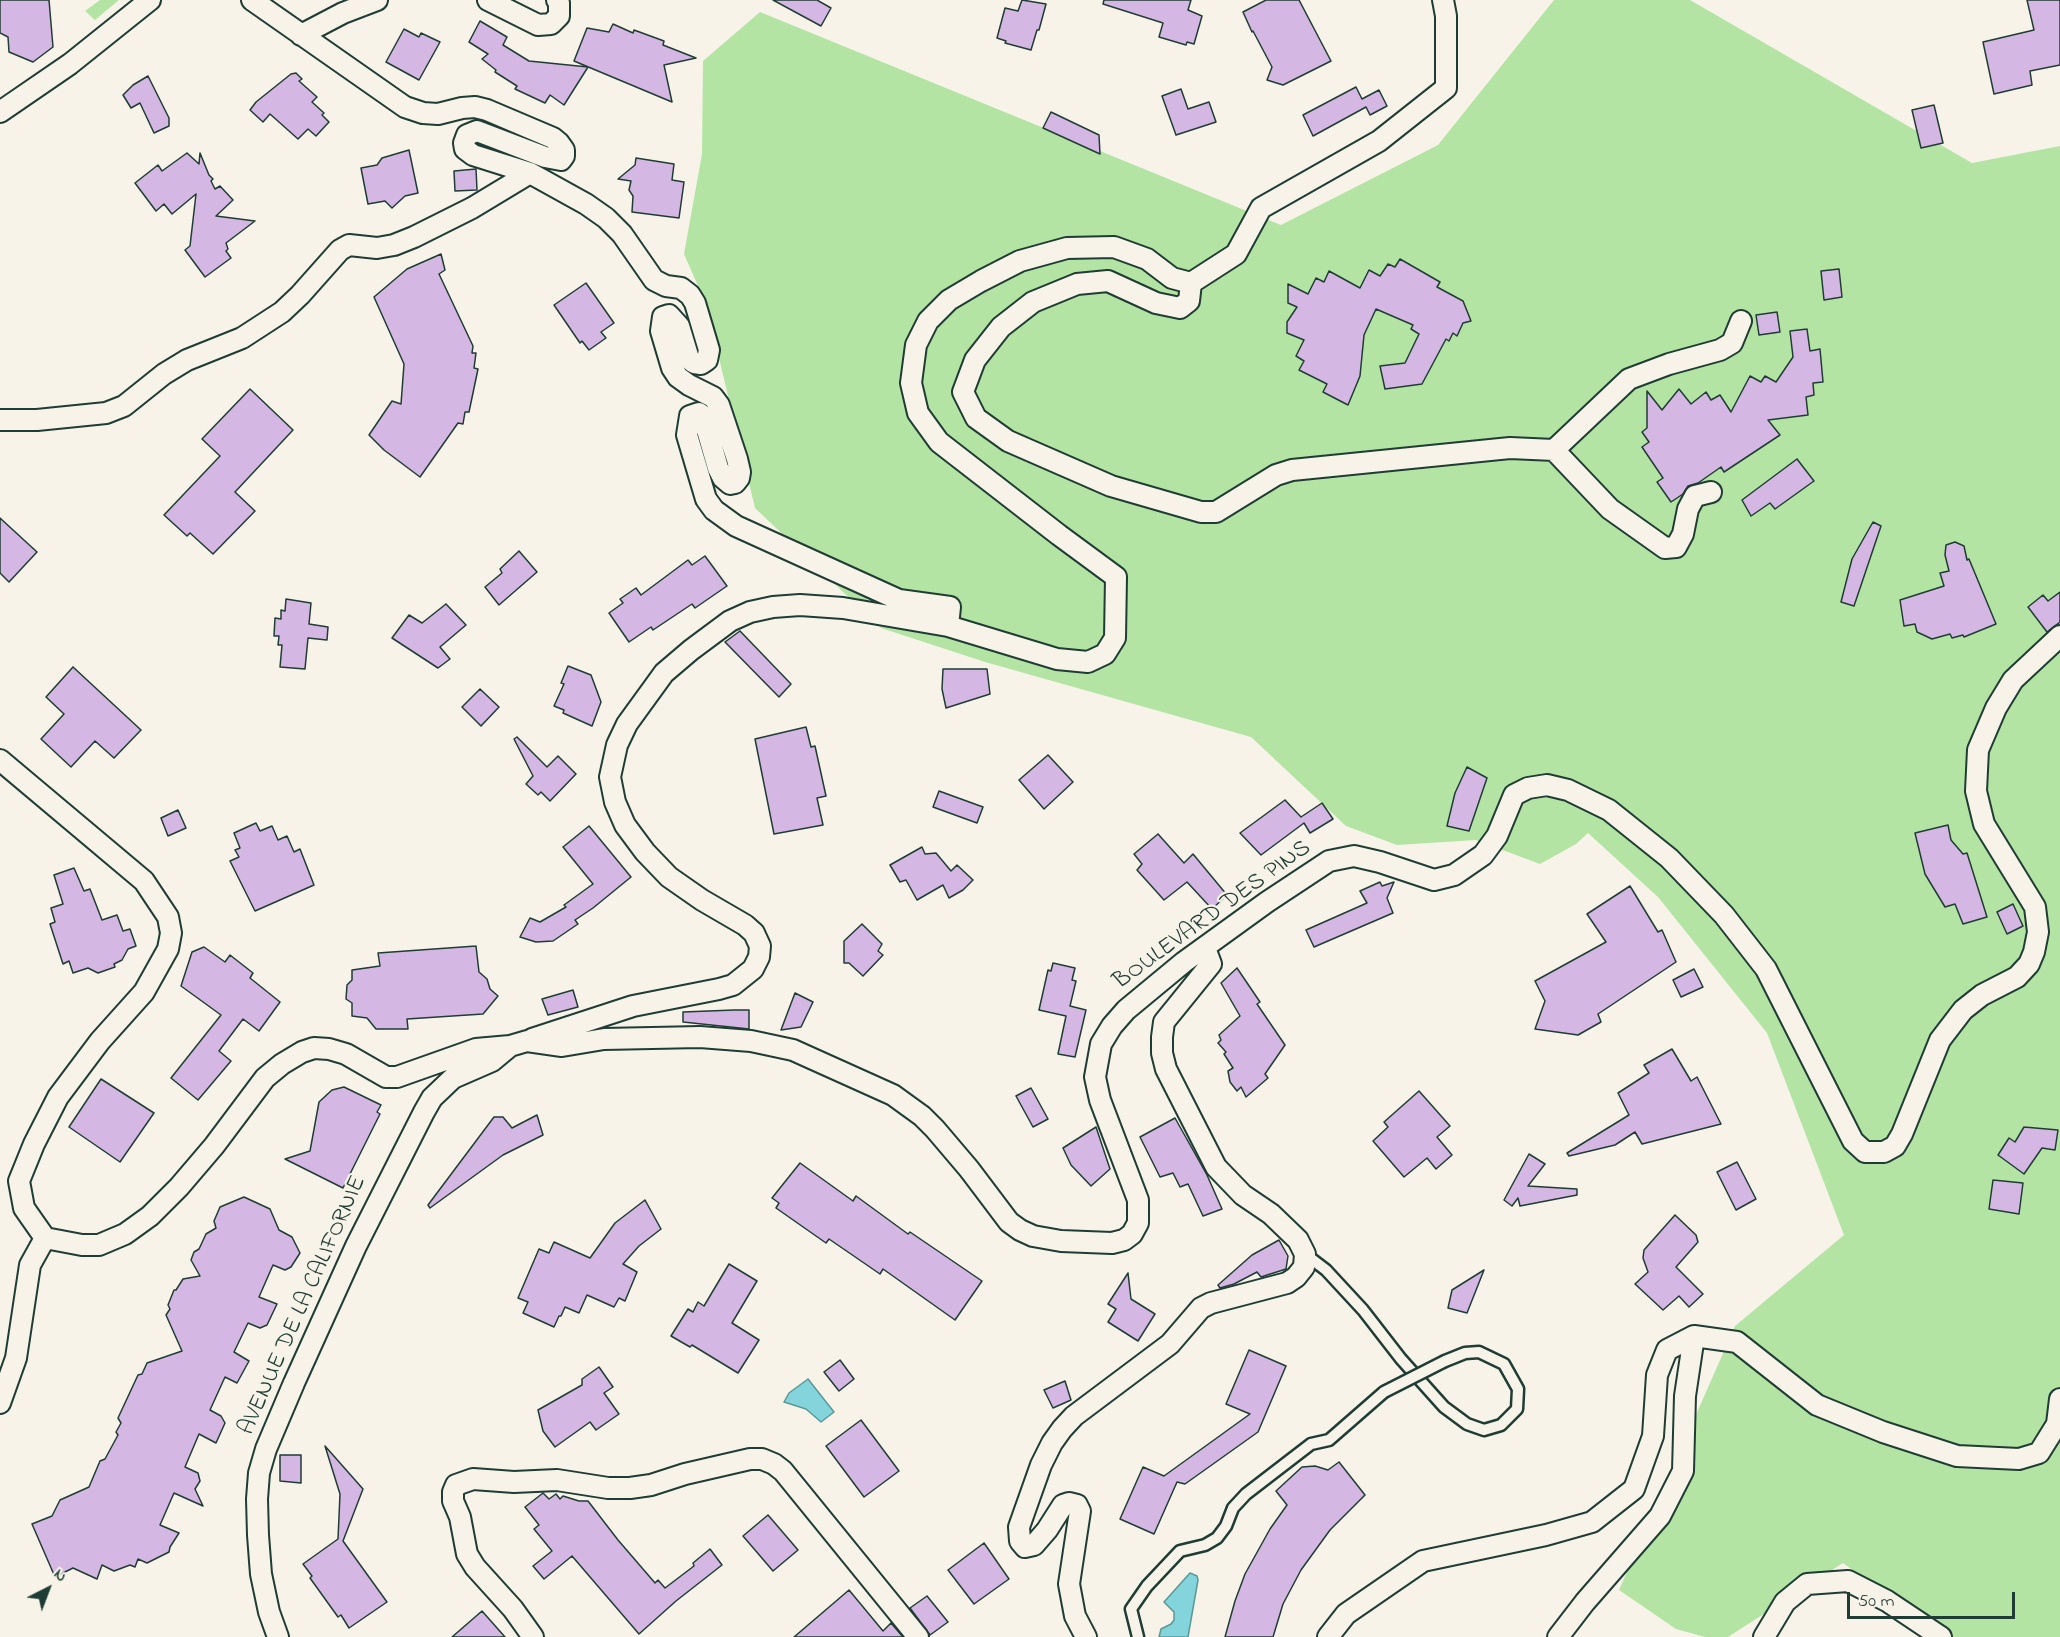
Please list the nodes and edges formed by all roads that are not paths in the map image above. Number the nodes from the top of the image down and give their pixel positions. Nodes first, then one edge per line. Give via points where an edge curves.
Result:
1 (150, 0) edge
2 (252, 0) edge
3 (377, 0) edge
4 (488, 0) edge
5 (557, 0) edge
6 (1443, 0) edge
7 (301, 35) junction
8 (0, 112) edge
9 (530, 173) junction
10 (1191, 284) junction
11 (1741, 321) dead end
12 (0, 420) edge
13 (1554, 450) junction
14 (1711, 492) dead end
15 (948, 626) junction
16 (2060, 636) edge
17 (0, 760) edge
18 (1205, 948) junction
19 (518, 1043) junction
20 (45, 1238) junction
21 (1305, 1254) junction
22 (1694, 1336) junction
23 (2060, 1399) edge
24 (0, 1403) edge
25 (278, 1637) edge
26 (533, 1637) edge
27 (918, 1637) edge
28 (1086, 1637) edge
29 (1138, 1637) edge
30 (1328, 1637) edge
31 (1558, 1637) edge
32 (1764, 1637) edge
33 (1941, 1637) edge

1 - 8 street via 70,64
2 - 7 street
3 - 7 street
4 - 5 street via 538,25 551,24 560,16
6 - 10 street via 1446,88 1379,141 1261,208 1236,254
7 - 9 street via 405,107 438,114 475,107 553,138 564,150 561,160 485,133 471,132 464,140 465,149 473,155
9 - 12 street via 472,208 394,245 349,245 340,250 282,312 242,338 187,360 124,406 106,413
9 - 15 street via 606,218 654,280 681,288 692,298 709,350 707,360 694,363 689,359 680,326 669,315 663,317 661,331 678,377 713,397 719,405 737,459 739,478 730,484 718,468 703,416 690,416 687,435 706,498 714,510 736,526 899,600 950,607
10 - 13 street via 1189,301 1180,308 1156,303 1108,281 1077,284 1032,302 1001,327 975,360 963,392 976,418 1008,441 1111,486 1201,512 1216,512 1276,475 1292,470 1510,448
10 - 15 street via 1172,278 1147,259 1114,246 1067,248 1020,261 981,281 949,300 928,321 916,345 911,383 918,413 939,442 1116,577 1115,638 1105,654 1088,662 1057,659
11 - 13 street via 1732,343 1719,350 1629,379
13 - 14 street via 1610,509 1665,548 1676,547 1695,496
15 - 19 street via 843,608 773,607 730,621 664,673 627,724 617,745 610,777 615,802 625,825 669,877 754,933 760,946 759,957 753,969 734,985 633,1006
16 - 18 street, BOULEVARD DES PINS via 2013,680 1978,750 1976,791 1984,824 2035,907 2038,932 2034,952 2017,977 1963,1010 1940,1040 1902,1134 1895,1146 1884,1152 1865,1152 1853,1141 1766,969 1724,915 1669,858 1609,810 1568,790 1547,785 1514,795 1497,836 1483,855 1454,875 1434,880 1354,856 1329,861
17 - 20 street via 144,881 168,917 171,933 168,949 144,992 58,1097 34,1144 19,1181 24,1208
18 - 19 street, BOULEVARD DES PINS via 1126,1010 1101,1044 1095,1077 1100,1100 1138,1200 1139,1212 1132,1234 1112,1243 1061,1241 1020,1230 1009,1222 934,1129 908,1105 793,1050 700,1036 604,1039 562,1046
18 - 21 street via 1212,964 1164,1022 1162,1053 1166,1069 1216,1167 1242,1196 1283,1225
19 - 20 street via 476,1049 397,1077 386,1077 346,1054 329,1049 302,1052 265,1078 179,1187 126,1234 99,1245
19 - 25 street, AVENUE DE LA CALIFORNIE via 492,1061 453,1078 432,1098 356,1246 266,1449 257,1499 258,1535 261,1574
20 - 24 street via 30,1265 16,1358
21 - 28 street via 1304,1266 1287,1283 1201,1308 1170,1344 1074,1416 1052,1443 1019,1527 1020,1541 1025,1547 1034,1545 1063,1505 1077,1505 1080,1511 1069,1584 1075,1616
21 - 29 lane, bridge via 1326,1270 1363,1310 1401,1359 1444,1407 1467,1424 1484,1430 1501,1425 1517,1409 1518,1389 1504,1364 1479,1352 1445,1361 1384,1392 1329,1440 1311,1444 1246,1494 1233,1508 1217,1538 1180,1551 1131,1609
22 - 23 street via 1737,1342 1817,1405 1882,1432 1957,1455 2019,1460 2038,1453 2057,1424
22 - 30 street via 1667,1350 1657,1375 1653,1436 1634,1489 1592,1522 1423,1560 1346,1614
22 - 31 street via 1685,1396 1683,1471 1660,1516
26 - 27 street via 467,1554 453,1501 456,1485 473,1479 556,1479 630,1488 750,1459 762,1459 783,1471
32 - 33 street via 1785,1602 1807,1584 1848,1581

